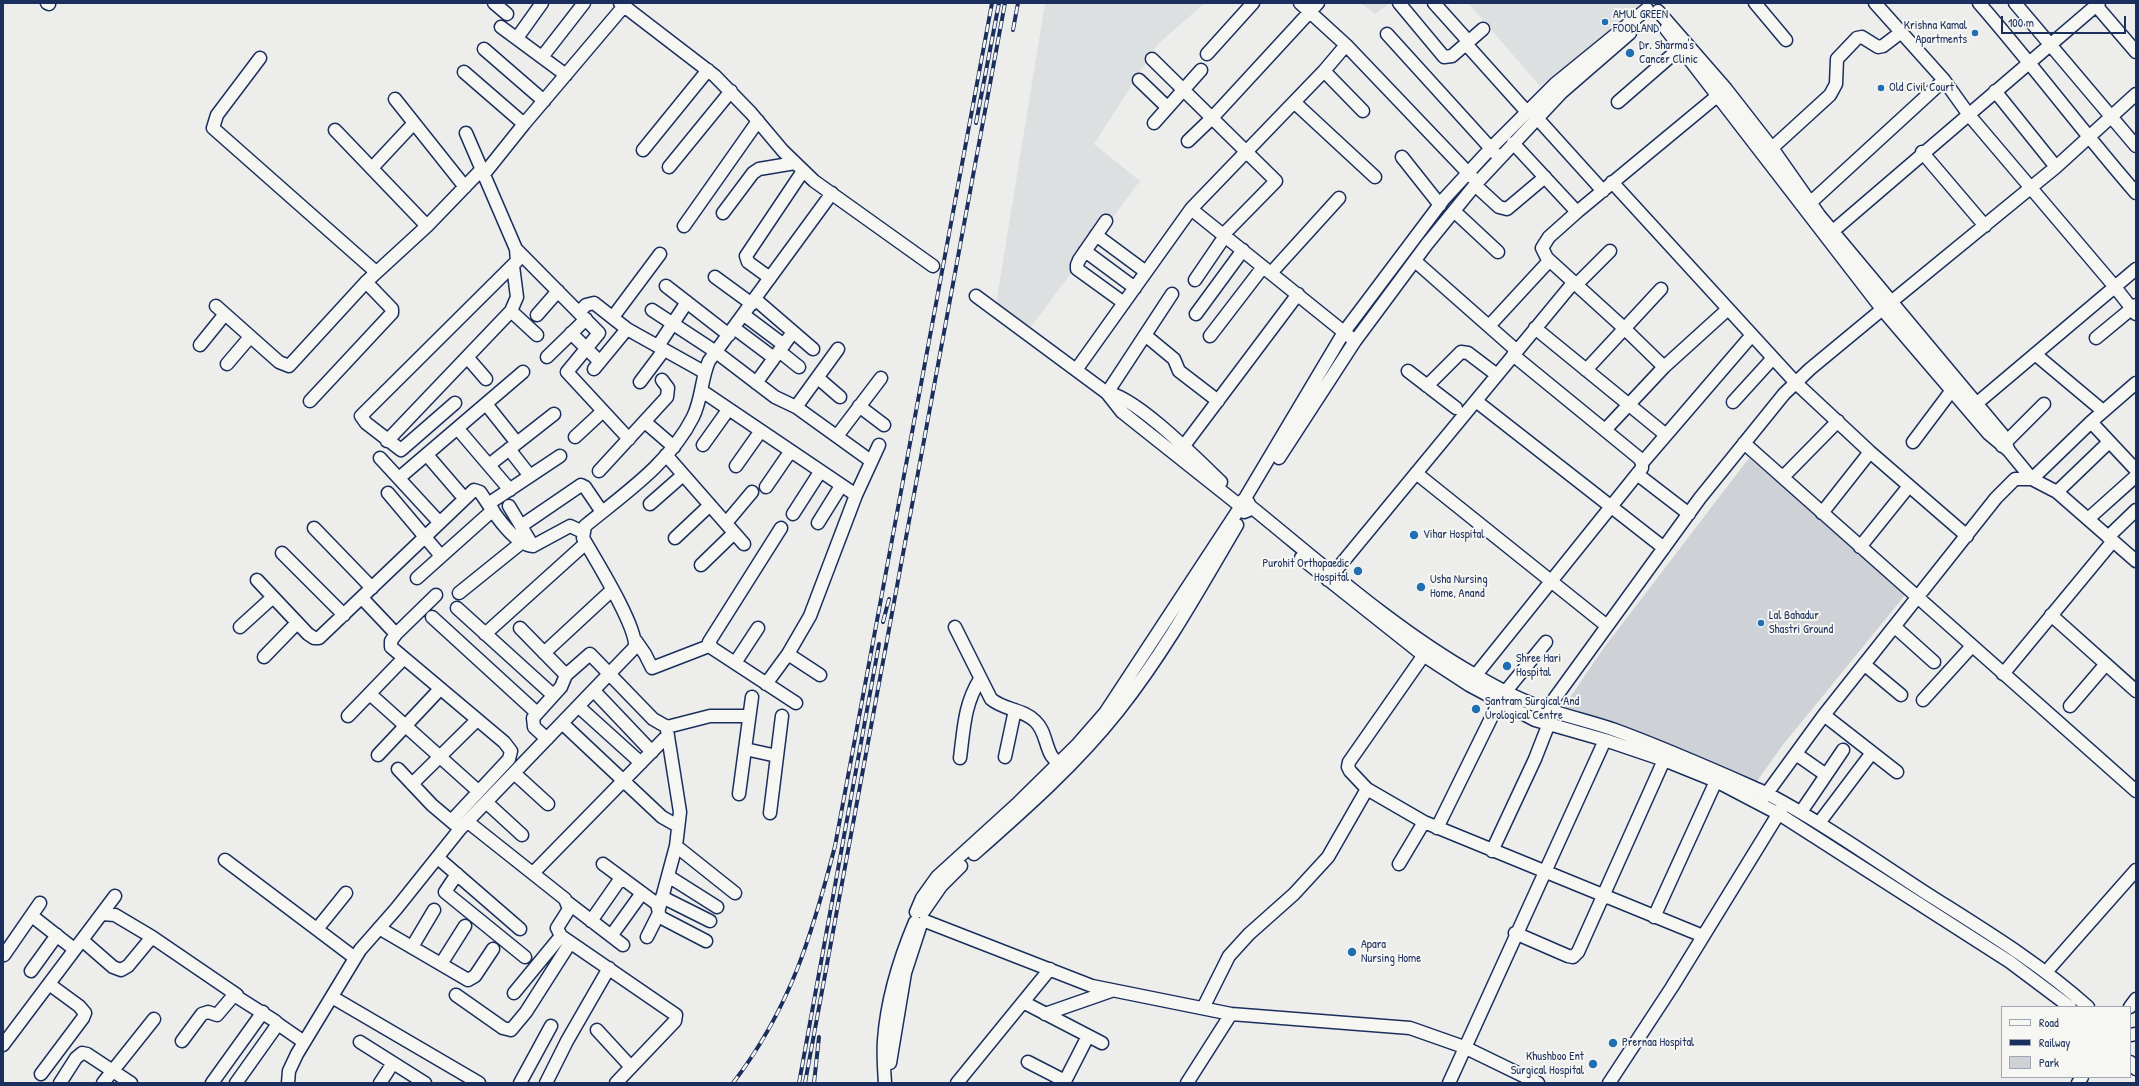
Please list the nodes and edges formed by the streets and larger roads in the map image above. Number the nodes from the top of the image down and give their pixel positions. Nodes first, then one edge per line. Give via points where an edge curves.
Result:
1 (494, 3) edge
2 (542, 3) edge
3 (584, 3) edge
4 (1253, 3) edge
5 (1300, 3) edge
6 (1318, 3) edge
7 (1399, 3) edge
8 (1434, 3) edge
9 (1755, 3) edge
10 (1979, 3) edge
11 (2016, 3) edge
12 (1877, 4) edge
13 (2097, 4) edge
14 (622, 5) edge
15 (1656, 8) edge
16 (1309, 12) junction
17 (507, 14) dead end
18 (501, 27) dead end
19 (1483, 29) dead end
20 (1900, 33) junction
21 (1387, 34) dead end
22 (517, 38) junction
23 (1786, 40) dead end
24 (1467, 43) junction
25 (1346, 45) junction
26 (2050, 45) junction
27 (1679, 49) junction
28 (484, 50) dead end
29 (2136, 52) edge
30 (1207, 54) dead end
31 (542, 57) junction
32 (260, 58) dead end
33 (1152, 59) dead end
34 (2029, 62) junction
35 (708, 70) junction
36 (1201, 70) dead end
37 (1324, 71) junction
38 (464, 72) dead end
39 (566, 75) junction
40 (1139, 80) dead end
41 (1944, 80) junction
42 (1183, 89) junction
43 (1995, 90) junction
44 (731, 91) junction
45 (1721, 93) junction
46 (2136, 94) edge
47 (395, 99) dead end
48 (544, 101) junction
49 (1294, 102) junction
50 (1618, 102) dead end
51 (1167, 107) junction
52 (1364, 111) dead end
53 (1532, 115) junction
54 (1969, 115) junction
55 (2111, 116) junction
56 (1212, 118) junction
57 (758, 121) junction
58 (414, 123) junction
59 (1154, 123) dead end
60 (524, 124) junction
61 (335, 130) dead end
62 (466, 133) dead end
63 (2089, 139) junction
64 (1188, 142) dead end
65 (1513, 143) junction
66 (2136, 146) edge
67 (1491, 148) junction
68 (1772, 148) junction
69 (643, 150) dead end
70 (1246, 152) junction
71 (1922, 152) junction
72 (1402, 157) dead end
73 (1500, 158) junction
74 (799, 167) junction
75 (2056, 167) junction
76 (372, 168) junction
77 (669, 168) dead end
78 (483, 172) junction
79 (1467, 172) junction
80 (1375, 177) dead end
81 (1545, 177) junction
82 (1612, 182) junction
83 (1476, 184) junction
84 (465, 187) junction
85 (2030, 187) junction
86 (1602, 190) junction
87 (832, 193) junction
88 (2136, 193) edge
89 (1339, 198) dead end
90 (1810, 203) junction
91 (1440, 205) junction
92 (1191, 209) junction
93 (1454, 211) junction
94 (1577, 212) junction
95 (723, 213) dead end
96 (1106, 221) dead end
97 (427, 226) junction
98 (684, 226) dead end
99 (1985, 226) junction
100 (1833, 231) junction
101 (1096, 235) junction
102 (1224, 236) junction
103 (516, 249) junction
104 (1243, 250) junction
105 (1610, 250) dead end
106 (1085, 251) junction
107 (1498, 252) dead end
108 (660, 254) dead end
109 (1415, 261) junction
110 (1549, 261) junction
111 (514, 266) junction
112 (933, 266) dead end
113 (2136, 269) edge
114 (1267, 270) junction
115 (376, 272) junction
116 (1146, 272) junction
117 (715, 277) dead end
118 (770, 278) junction
119 (1195, 280) dead end
120 (366, 282) junction
121 (1574, 284) junction
122 (666, 286) dead end
123 (2115, 287) junction
124 (1135, 288) junction
125 (1661, 289) dead end
126 (558, 291) junction
127 (1172, 294) dead end
128 (1298, 294) junction
129 (976, 296) dead end
130 (687, 302) junction
131 (753, 302) junction
132 (1124, 303) junction
133 (1886, 305) junction
134 (216, 306) dead end
135 (1728, 309) junction
136 (2134, 309) edge
137 (652, 310) dead end
138 (511, 311) junction
139 (225, 314) junction
140 (1196, 314) dead end
141 (537, 315) dead end
142 (582, 315) junction
143 (744, 315) junction
144 (612, 317) junction
145 (672, 324) junction
146 (1489, 326) junction
147 (1535, 328) junction
148 (1625, 328) junction
149 (627, 329) junction
150 (732, 332) junction
151 (793, 332) junction
152 (1344, 332) junction
153 (571, 333) junction
154 (537, 335) dead end
155 (1752, 335) junction
156 (1145, 336) junction
157 (1210, 336) dead end
158 (250, 337) junction
159 (2096, 338) dead end
160 (1355, 341) junction
161 (200, 345) dead end
162 (661, 348) junction
163 (586, 349) junction
164 (813, 349) dead end
165 (838, 349) dead end
166 (716, 352) junction
167 (779, 352) junction
168 (1515, 353) junction
169 (2035, 354) junction
170 (467, 357) junction
171 (547, 357) dead end
172 (1773, 358) junction
173 (227, 364) dead end
174 (800, 367) dead end
175 (1664, 367) junction
176 (1076, 370) junction
177 (1586, 370) junction
178 (1408, 371) dead end
179 (523, 372) dead end
180 (704, 372) junction
181 (1497, 375) junction
182 (818, 378) junction
183 (881, 378) dead end
184 (486, 379) dead end
185 (662, 380) dead end
186 (640, 382) dead end
187 (756, 383) junction
188 (1796, 383) junction
189 (2136, 384) edge
190 (1427, 386) junction
191 (1952, 390) junction
192 (702, 391) junction
193 (1107, 393) junction
194 (840, 397) dead end
195 (1476, 400) junction
196 (310, 401) dead end
197 (1218, 401) junction
198 (1733, 402) dead end
199 (455, 403) dead end
200 (486, 404) junction
201 (1976, 404) junction
202 (2044, 404) dead end
203 (1630, 405) junction
204 (859, 406) junction
205 (796, 407) junction
206 (1456, 408) dead end
207 (728, 410) junction
208 (602, 411) junction
209 (2103, 411) junction
210 (554, 414) dead end
211 (1838, 421) junction
212 (645, 422) junction
213 (2091, 422) junction
214 (884, 425) dead end
215 (458, 429) junction
216 (1605, 430) junction
217 (760, 432) junction
218 (1666, 435) junction
219 (837, 436) junction
220 (576, 437) dead end
221 (629, 439) junction
222 (387, 440) junction
223 (1913, 442) dead end
224 (2110, 442) junction
225 (1744, 443) junction
226 (879, 444) dead end
227 (703, 445) dead end
228 (513, 446) junction
229 (2006, 446) junction
230 (1180, 450) junction
231 (670, 451) junction
232 (790, 452) junction
233 (1870, 452) junction
234 (427, 455) junction
235 (560, 456) dead end
236 (380, 458) dead end
237 (871, 461) junction
238 (489, 465) junction
239 (736, 466) dead end
240 (1639, 468) junction
241 (2136, 470) edge
242 (599, 471) dead end
243 (820, 472) junction
244 (1416, 473) junction
245 (684, 475) junction
246 (530, 476) junction
247 (2136, 476) edge
248 (1782, 477) junction
249 (399, 478) junction
250 (2032, 479) junction
251 (841, 486) junction
252 (1909, 486) junction
253 (766, 487) dead end
254 (510, 490) junction
255 (752, 492) dead end
256 (2057, 492) junction
257 (388, 493) dead end
258 (856, 495) junction
259 (464, 498) junction
260 (650, 504) dead end
261 (710, 505) junction
262 (509, 506) dead end
263 (1244, 506) junction
264 (1610, 506) junction
265 (491, 507) junction
266 (2136, 510) edge
267 (602, 512) junction
268 (1822, 513) junction
269 (793, 514) dead end
270 (1689, 514) junction
271 (2088, 519) junction
272 (439, 522) junction
273 (726, 523) junction
274 (818, 523) dead end
275 (521, 526) junction
276 (314, 528) dead end
277 (781, 528) dead end
278 (734, 533) junction
279 (424, 536) junction
280 (1967, 536) junction
281 (584, 537) junction
282 (675, 538) dead end
283 (2111, 539) junction
284 (521, 542) junction
285 (744, 544) dead end
286 (533, 546) junction
287 (1860, 547) junction
288 (1664, 548) junction
289 (2131, 549) edge
290 (282, 553) dead end
291 (441, 556) junction
292 (2136, 561) edge
293 (702, 564) dead end
294 (1330, 577) junction
295 (417, 578) dead end
296 (257, 580) dead end
297 (1550, 582) junction
298 (372, 588) junction
299 (612, 590) junction
300 (460, 593) dead end
301 (436, 595) dead end
302 (272, 597) junction
303 (362, 598) junction
304 (1918, 599) junction
305 (457, 608) dead end
306 (344, 615) junction
307 (2051, 615) junction
308 (432, 617) dead end
309 (297, 623) junction
310 (1607, 626) junction
311 (240, 627) dead end
312 (955, 627) dead end
313 (1895, 627) junction
314 (520, 628) dead end
315 (758, 628) dead end
316 (396, 634) junction
317 (485, 634) junction
318 (636, 641) junction
319 (1546, 642) dead end
320 (710, 646) junction
321 (1972, 646) junction
322 (1426, 651) junction
323 (544, 653) junction
324 (788, 654) junction
325 (264, 657) dead end
326 (403, 659) junction
327 (1934, 662) dead end
328 (735, 663) junction
329 (2106, 664) junction
330 (1865, 665) junction
331 (2003, 674) junction
332 (610, 675) junction
333 (820, 675) dead end
334 (566, 676) junction
335 (1475, 676) junction
336 (980, 679) junction
337 (766, 684) junction
338 (440, 689) junction
339 (594, 691) junction
340 (1506, 691) junction
341 (2136, 691) edge
342 (370, 694) junction
343 (553, 695) junction
344 (1901, 695) dead end
345 (752, 697) dead end
346 (1924, 700) dead end
347 (1499, 702) junction
348 (796, 703) dead end
349 (2070, 706) dead end
350 (579, 707) junction
351 (1015, 710) junction
352 (1550, 710) junction
353 (537, 713) junction
354 (1824, 715) junction
355 (348, 716) dead end
356 (749, 716) junction
357 (782, 716) dead end
358 (477, 720) junction
359 (562, 724) junction
360 (1548, 725) junction
361 (405, 726) junction
362 (667, 731) junction
363 (547, 739) junction
364 (1605, 740) junction
365 (745, 749) junction
366 (1844, 750) dead end
367 (652, 752) junction
368 (1796, 754) junction
369 (1871, 754) junction
370 (378, 755) dead end
371 (777, 756) junction
372 (439, 757) junction
373 (1005, 757) dead end
374 (960, 758) dead end
375 (1664, 760) junction
376 (641, 763) junction
377 (1062, 766) junction
378 (398, 769) dead end
379 (1897, 772) dead end
380 (514, 773) junction
381 (1826, 775) junction
382 (623, 781) junction
383 (1716, 781) junction
384 (412, 784) junction
385 (1368, 789) junction
386 (478, 791) junction
387 (2136, 791) edge
388 (1766, 793) junction
389 (739, 794) dead end
390 (486, 802) junction
391 (1786, 803) junction
392 (548, 804) dead end
393 (1759, 804) junction
394 (1801, 812) junction
395 (770, 813) dead end
396 (1779, 814) junction
397 (454, 818) dead end
398 (1424, 822) junction
399 (1819, 823) junction
400 (464, 826) junction
401 (678, 826) junction
402 (1437, 828) junction
403 (522, 835) dead end
404 (676, 846) junction
405 (1492, 850) junction
406 (438, 858) junction
407 (225, 860) dead end
408 (603, 864) dead end
409 (1399, 864) dead end
410 (1546, 870) junction
411 (2136, 870) edge
412 (534, 873) junction
413 (457, 874) junction
414 (668, 876) junction
415 (621, 878) junction
416 (735, 892) dead end
417 (346, 893) dead end
418 (642, 894) junction
419 (1604, 894) junction
420 (115, 896) dead end
421 (567, 902) junction
422 (40, 903) dead end
423 (660, 907) junction
424 (717, 907) dead end
425 (434, 910) dead end
426 (102, 914) junction
427 (32, 916) junction
428 (1654, 917) junction
429 (920, 918) junction
430 (592, 921) junction
431 (710, 921) dead end
432 (466, 926) dead end
433 (379, 928) junction
434 (317, 929) junction
435 (520, 929) dead end
436 (1516, 933) junction
437 (57, 936) junction
438 (561, 936) junction
439 (611, 936) junction
440 (1703, 936) junction
441 (152, 937) junction
442 (647, 937) dead end
443 (706, 941) dead end
444 (78, 944) junction
445 (570, 944) junction
446 (623, 945) dead end
447 (412, 947) junction
448 (493, 950) dead end
449 (4, 955) dead end
450 (525, 957) dead end
451 (355, 958) junction
452 (441, 964) junction
453 (610, 968) junction
454 (1050, 969) junction
455 (31, 971) dead end
456 (2046, 972) junction
457 (49, 984) junction
458 (1111, 991) junction
459 (514, 993) dead end
460 (237, 995) junction
461 (456, 995) dead end
462 (332, 997) junction
463 (1023, 1002) junction
464 (2069, 1006) edge
465 (2087, 1006) edge
466 (1203, 1008) junction
467 (263, 1012) junction
468 (1045, 1014) junction
469 (1231, 1014) junction
470 (154, 1018) dead end
471 (278, 1024) junction
472 (551, 1026) dead end
473 (597, 1030) dead end
474 (1088, 1036) junction
475 (182, 1041) dead end
476 (304, 1042) junction
477 (360, 1042) dead end
478 (1102, 1043) dead end
479 (3, 1045) edge
480 (1464, 1047) junction
481 (1028, 1062) dead end
482 (393, 1063) junction
483 (631, 1067) junction
484 (113, 1071) junction
485 (41, 1074) dead end
486 (288, 1082) edge
487 (1065, 1082) edge
488 (60, 1083) edge
489 (103, 1083) edge
490 (131, 1083) edge
491 (212, 1083) edge
492 (236, 1083) edge
493 (380, 1083) edge
494 (425, 1083) edge
495 (479, 1083) edge
496 (520, 1083) edge
497 (546, 1083) edge
498 (616, 1083) edge
499 (885, 1083) edge
500 (957, 1083) edge
501 (1188, 1083) edge
502 (1449, 1083) edge
503 (1538, 1083) edge
504 (1609, 1083) edge

1 - 17 street
2 - 22 street
3 - 31 street
4 - 30 street
5 - 16 street
6 - 16 street
7 - 24 street via 1444,57 1452,56
8 - 24 street
9 - 23 street
10 - 34 street
11 - 26 street
12 - 20 street
13 - 26 street
13 - 29 street
14 - 35 street
14 - 39 street
15 - 27 street
15 - 45 street
15 - 53 street via 1562,92
16 - 25 street
16 - 56 street
18 - 22 street
19 - 24 street
20 - 41 street
20 - 68 street via 1878,47 1866,38 1857,38 1837,59 1836,84 1830,95
21 - 67 street
22 - 31 street
24 - 53 street
25 - 37 street
25 - 79 street
26 - 34 street
26 - 55 street
27 - 45 street
27 - 50 street
28 - 48 street
31 - 39 street
32 - 115 street via 217,115 212,128
33 - 42 street
34 - 43 street
34 - 63 street
35 - 44 street
35 - 69 street
36 - 42 street
37 - 49 street
37 - 52 street
38 - 60 street
39 - 48 street
40 - 51 street
41 - 54 street
41 - 90 street
42 - 51 street
42 - 56 street
43 - 54 street
43 - 75 street
44 - 57 street
44 - 77 street
45 - 68 street
45 - 82 street
45 - 133 street
46 - 55 street
47 - 58 street
48 - 60 street
49 - 70 street
49 - 80 street
51 - 59 street
53 - 65 street
53 - 67 street
53 - 86 street
54 - 71 street
54 - 85 street
55 - 63 street
55 - 66 street
56 - 64 street
56 - 70 street
57 - 74 street
57 - 98 street
58 - 76 street
58 - 84 street
60 - 78 street
61 - 76 street
62 - 78 street
63 - 75 street
63 - 88 street
65 - 73 street
65 - 81 street
67 - 73 street
67 - 79 street
68 - 90 street
70 - 92 street
70 - 102 street via 1276,181
71 - 99 street
71 - 100 street
72 - 91 street
73 - 83 street
74 - 87 street
74 - 95 street via 759,169 753,173
74 - 118 street via 746,256 748,262
75 - 85 street
76 - 97 street
78 - 84 street
78 - 103 street
79 - 83 street
79 - 91 street
81 - 83 street via 1507,209 1499,207
81 - 94 street
82 - 86 street
82 - 135 street
83 - 93 street
84 - 97 street
85 - 99 street
85 - 123 street
86 - 94 street
87 - 112 street
87 - 118 street
89 - 114 street
90 - 100 street
91 - 152 street
92 - 102 street
92 - 116 street
93 - 107 street
93 - 109 street
94 - 110 street via 1544,243 1544,253
96 - 101 street
97 - 115 street
99 - 133 street
100 - 133 street
101 - 106 street
101 - 116 street
102 - 104 street
102 - 119 street
103 - 111 street via 518,256
103 - 126 street
104 - 114 street
104 - 140 street
105 - 121 street
106 - 124 street
106 - 132 street via 1077,270
108 - 144 street
109 - 146 street
109 - 160 street
110 - 121 street
110 - 146 street
111 - 138 street via 517,297
111 - 222 street via 363,412 362,419
113 - 123 street
114 - 128 street
114 - 157 street
115 - 120 street
116 - 124 street
117 - 131 street
118 - 131 street
120 - 158 street via 289,366 279,362
120 - 196 street via 392,308 392,313
121 - 147 street
121 - 148 street
122 - 130 street
123 - 136 street
123 - 169 street
124 - 132 street
125 - 148 street
126 - 141 street
126 - 142 street
127 - 156 street
128 - 152 street
128 - 197 street
129 - 176 street
130 - 145 street
130 - 150 street
131 - 143 street
131 - 151 street
132 - 176 street
133 - 188 street
133 - 191 street
133 - 201 street
134 - 139 street
135 - 155 street
135 - 175 street
136 - 159 street
137 - 145 street
138 - 154 street
138 - 170 street
139 - 158 street
139 - 161 street
142 - 144 street via 586,305 594,303
142 - 153 street
142 - 163 street via 599,335
143 - 150 street
143 - 167 street
144 - 149 street
145 - 162 street
145 - 166 street
146 - 168 street
147 - 168 street
147 - 177 street
148 - 175 street
148 - 177 street
149 - 162 street
149 - 163 street via 597,366
150 - 166 street
150 - 167 street
151 - 164 street
151 - 167 street
152 - 160 street
152 - 263 street
153 - 163 street
153 - 171 street
155 - 172 street
155 - 218 street
156 - 193 street
156 - 197 street via 1174,359 1178,371
158 - 173 street
160 - 263 street
162 - 180 street
162 - 186 street
163 - 208 street via 567,372
165 - 182 street
166 - 180 street
166 - 187 street
167 - 174 street
167 - 187 street
168 - 181 street
168 - 216 street
169 - 201 street
169 - 209 street
170 - 184 street
170 - 222 street
172 - 188 street
172 - 198 street
175 - 203 street
176 - 193 street
177 - 203 street
178 - 190 street
179 - 200 street
180 - 192 street
181 - 190 street via 1468,353 1461,352
181 - 195 street
182 - 194 street
182 - 205 street
183 - 204 street
185 - 212 street via 668,388 667,397
187 - 205 street via 778,399
188 - 211 street
188 - 225 street
189 - 209 street
190 - 206 street
191 - 223 street
191 - 229 street via 1989,434
192 - 207 street
192 - 231 street via 685,432
193 - 230 street via 1115,393 1130,401
195 - 244 street
195 - 264 street
197 - 230 street
199 - 222 street via 404,448 398,449
200 - 215 street
200 - 228 street
201 - 229 street via 2002,434
202 - 229 street
203 - 216 street
203 - 218 street
204 - 214 street
204 - 219 street
205 - 219 street
207 - 217 street
207 - 227 street
208 - 220 street
208 - 221 street
209 - 213 street
210 - 228 street
211 - 233 street
211 - 248 street
212 - 221 street
212 - 231 street
213 - 224 street
213 - 250 street
215 - 234 street
215 - 238 street
216 - 240 street via 1640,458
217 - 232 street
217 - 239 street
218 - 240 street
219 - 237 street
221 - 242 street
224 - 241 street
224 - 256 street
225 - 248 street
225 - 270 street
226 - 237 street
228 - 238 street
228 - 246 street
229 - 250 street
230 - 263 street
231 - 245 street
231 - 267 street via 632,488
232 - 243 street
232 - 253 street
233 - 252 street
233 - 268 street
234 - 249 street
234 - 259 street
235 - 246 street
236 - 249 street
237 - 258 street
238 - 254 street
240 - 264 street
240 - 270 street
243 - 251 street
243 - 269 street
244 - 294 street
244 - 297 street
245 - 260 street
245 - 261 street
246 - 254 street
247 - 271 street
248 - 268 street
249 - 272 street
250 - 256 street
250 - 280 street via 2016,479 1996,498
251 - 258 street
251 - 274 street
252 - 280 street
252 - 287 street
254 - 265 street
255 - 273 street
256 - 271 street
257 - 279 street
258 - 324 street via 817,600
259 - 265 street via 477,490
259 - 272 street
261 - 273 street
261 - 282 street
262 - 275 street
263 - 294 street
263 - 377 street via 1162,649 1119,710 1094,739
264 - 288 street
264 - 297 street
265 - 284 street
265 - 291 street
266 - 283 street
267 - 275 street via 581,485
267 - 281 street via 585,526
268 - 287 street
270 - 288 street
271 - 283 street
272 - 279 street
273 - 278 street
275 - 286 street
276 - 298 street
277 - 320 street via 710,639
278 - 285 street
278 - 293 street
279 - 291 street
279 - 298 street
280 - 304 street
281 - 286 street via 570,526
281 - 299 street
281 - 317 street
283 - 289 street
283 - 307 street
284 - 286 street
284 - 300 street
287 - 304 street
288 - 310 street
289 - 292 street
290 - 306 street
291 - 295 street
294 - 322 street via 1373,605
296 - 302 street
297 - 310 street
297 - 335 street
298 - 303 street
299 - 318 street
299 - 323 street
301 - 316 street
302 - 309 street
302 - 311 street
303 - 306 street
303 - 316 street
304 - 313 street
304 - 321 street
305 - 317 street
306 - 309 street via 319,638 308,634
307 - 329 street
307 - 331 street
308 - 353 street
309 - 325 street
310 - 352 street
312 - 336 street
313 - 327 street
313 - 330 street
314 - 323 street
315 - 328 street
316 - 326 street via 391,641 391,647
317 - 343 street
318 - 320 street via 652,668
318 - 332 street via 632,652
319 - 340 street
320 - 328 street
321 - 331 street
321 - 346 street
322 - 335 street
322 - 347 street via 1469,685
322 - 385 street via 1349,762 1350,770
323 - 334 street
324 - 333 street
324 - 337 street
326 - 338 street
326 - 342 street
328 - 337 street
329 - 341 street
329 - 349 street
330 - 344 street
330 - 354 street
331 - 387 street
332 - 334 street via 590,654
332 - 339 street
332 - 362 street
334 - 343 street via 561,687
335 - 340 street
336 - 351 street via 991,700
336 - 374 street via 967,706
337 - 348 street
338 - 358 street
338 - 361 street
339 - 350 street
339 - 367 street
340 - 352 street
342 - 355 street
342 - 361 street
343 - 353 street
345 - 356 street
347 - 360 street
347 - 402 street
350 - 359 street
350 - 376 street
351 - 373 street
351 - 377 street via 1036,721 1051,754
352 - 360 street
352 - 388 street via 1636,738
353 - 363 street via 532,723
354 - 368 street
354 - 369 street
356 - 362 street via 710,716
356 - 365 street
357 - 371 street
358 - 372 street
358 - 386 street via 511,751 509,759
359 - 363 street
359 - 382 street
360 - 364 street
360 - 405 street via 1536,759
361 - 370 street
361 - 372 street
362 - 367 street
362 - 401 street via 680,812
363 - 380 street
364 - 375 street
364 - 410 street
365 - 371 street
365 - 389 street
366 - 381 street
367 - 376 street
368 - 381 street
368 - 388 street
369 - 379 street
369 - 399 street
371 - 395 street
372 - 384 street
372 - 386 street
375 - 383 street
375 - 419 street
376 - 382 street
377 - 429 street via 1031,804 941,886
378 - 384 street
380 - 390 street
380 - 392 street
381 - 394 street
382 - 401 street via 662,817
382 - 412 street
383 - 393 street
383 - 428 street
384 - 400 street
385 - 398 street
385 - 466 street via 1328,857 1294,894 1249,934 1229,956
386 - 397 street
388 - 391 street
388 - 393 street
390 - 400 street
390 - 403 street
391 - 394 street
391 - 396 street
393 - 396 street
394 - 399 street
396 - 440 street
396 - 464 street via 2010,962
398 - 402 street
398 - 409 street
399 - 456 street via 1994,935
400 - 406 street
400 - 412 street
401 - 404 street
402 - 405 street
404 - 414 street
404 - 416 street
405 - 410 street
406 - 413 street
406 - 433 street
407 - 434 street
408 - 415 street
410 - 419 street
410 - 436 street
411 - 456 street
412 - 421 street
413 - 435 street
413 - 450 street via 446,892
414 - 423 street
414 - 424 street
415 - 418 street
415 - 430 street
417 - 434 street
418 - 423 street
418 - 439 street
419 - 428 street
419 - 436 street via 1580,948 1573,957
420 - 426 street
421 - 430 street
421 - 438 street via 569,909 557,928
422 - 427 street
423 - 431 street
423 - 442 street
423 - 443 street
425 - 447 street
426 - 441 street via 115,915
426 - 444 street
427 - 437 street
427 - 449 street
428 - 440 street
429 - 454 street
429 - 499 street via 905,973
430 - 439 street
432 - 452 street
433 - 447 street
433 - 451 street
434 - 451 street
436 - 480 street
437 - 444 street
437 - 455 street
438 - 445 street
438 - 459 street
439 - 446 street
440 - 504 street
441 - 444 street via 128,966 121,970
441 - 460 street
444 - 457 street
445 - 453 street
445 - 461 street via 526,1012 511,1030 503,1028
447 - 452 street
448 - 452 street via 472,979 464,978
451 - 462 street
453 - 483 street via 676,1015 674,1021
453 - 497 street via 567,1041
454 - 458 street
454 - 463 street
456 - 465 street
457 - 479 street
457 - 485 street via 85,1013
458 - 466 street
458 - 468 street
460 - 467 street
460 - 475 street via 232,996 217,1015 208,1012 202,1014
462 - 476 street
462 - 495 street
463 - 468 street
463 - 500 street
466 - 469 street
467 - 471 street
467 - 491 street
468 - 474 street
469 - 480 street via 1410,1028
469 - 501 street
470 - 484 street
471 - 476 street
471 - 492 street
472 - 496 street
473 - 483 street
474 - 478 street
474 - 487 street
476 - 486 street via 289,1071
477 - 482 street
480 - 502 street
480 - 503 street
481 - 487 street
482 - 493 street
482 - 494 street
483 - 498 street
484 - 488 street via 82,1053
484 - 489 street
484 - 490 street

